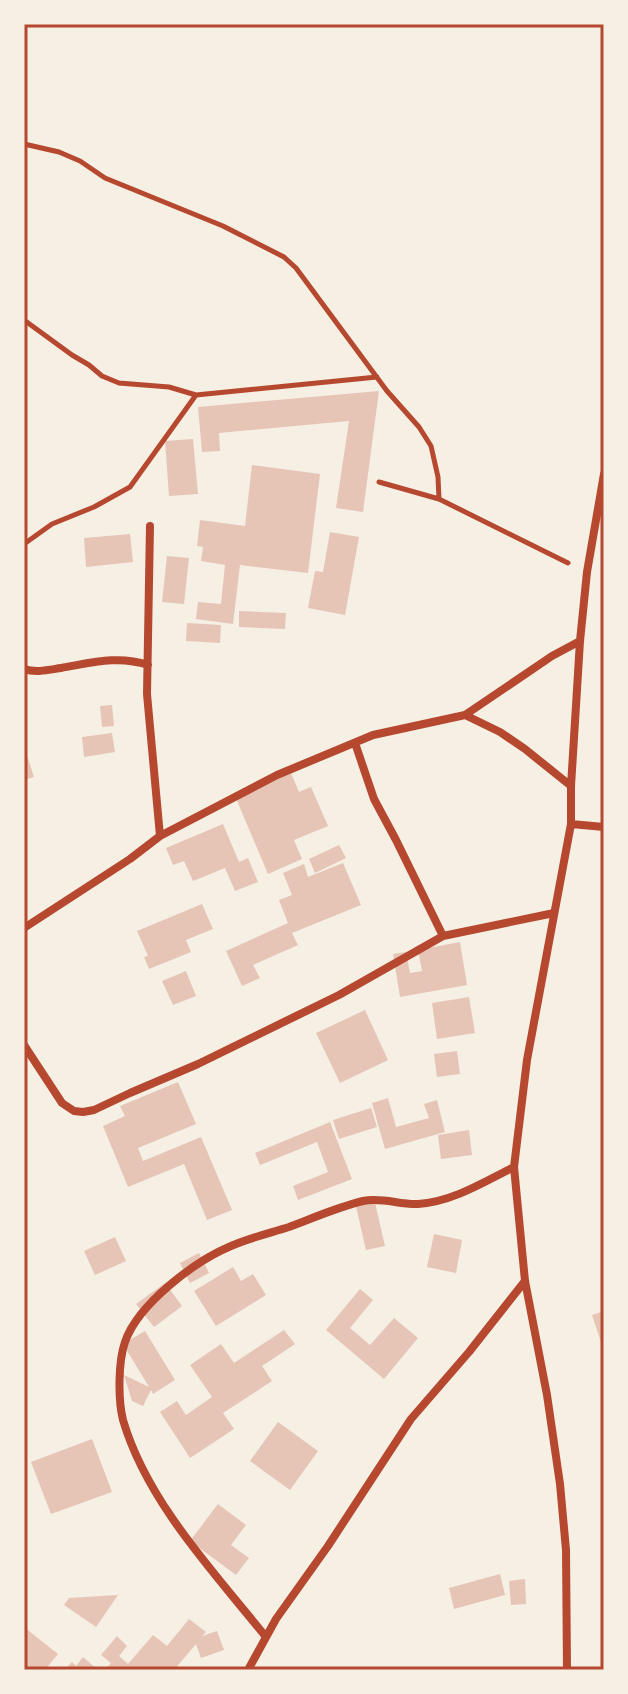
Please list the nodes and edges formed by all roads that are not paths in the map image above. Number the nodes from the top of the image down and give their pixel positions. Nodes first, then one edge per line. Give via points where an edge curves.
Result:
1 (604, 474) edge
2 (150, 526) dead end
3 (580, 641) junction
4 (148, 665) junction
5 (24, 669) edge
6 (465, 715) junction
7 (355, 743) junction
8 (571, 786) junction
9 (571, 824) junction
10 (604, 827) edge
11 (160, 836) junction
12 (554, 913) junction
13 (24, 928) edge
14 (443, 936) junction
15 (24, 1045) edge
16 (514, 1167) junction
17 (525, 1281) junction
18 (266, 1637) junction
19 (248, 1670) edge
20 (567, 1670) edge

1 - 3 street
2 - 4 street
3 - 6 street
3 - 8 street
4 - 5 street via 115,659
4 - 11 street
6 - 7 street
6 - 8 street via 500,732
7 - 11 street via 277,775
7 - 14 street via 374,799
8 - 9 street
9 - 10 street
9 - 12 street
11 - 13 street
12 - 14 street
12 - 16 street
14 - 15 street via 339,995 94,1110 74,1111 62,1103
16 - 17 street
16 - 18 street via 461,1193 414,1204 363,1201 230,1246 157,1295 137,1319 125,1343 119,1398 139,1460 190,1542
17 - 18 street via 411,1419
17 - 20 street via 560,1484
18 - 19 street

